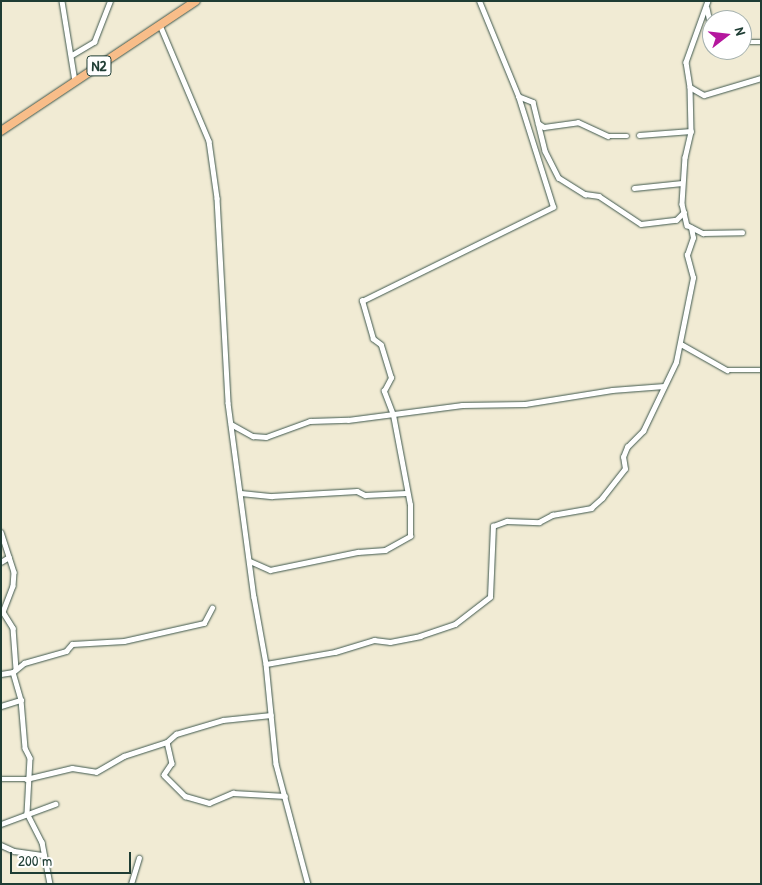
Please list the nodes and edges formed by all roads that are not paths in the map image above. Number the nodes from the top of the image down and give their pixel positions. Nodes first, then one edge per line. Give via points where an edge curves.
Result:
1 (62, 1) edge
2 (110, 1) edge
3 (196, 1) edge
4 (479, 1) edge
5 (707, 4) edge
6 (159, 23) junction
7 (72, 55) junction
8 (761, 78) edge
9 (76, 82) junction
10 (690, 86) junction
11 (518, 96) junction
12 (538, 124) junction
13 (1, 131) edge
14 (691, 131) junction
15 (639, 135) dead end
16 (628, 136) dead end
17 (682, 183) junction
18 (634, 188) dead end
19 (684, 212) junction
20 (691, 228) junction
21 (742, 232) dead end
22 (681, 344) junction
23 (761, 370) edge
24 (664, 386) junction
25 (393, 415) junction
26 (230, 424) junction
27 (241, 493) junction
28 (406, 493) junction
29 (1, 532) edge
30 (9, 557) junction
31 (250, 561) junction
32 (1, 562) edge
33 (212, 608) dead end
34 (266, 664) junction
35 (15, 671) junction
36 (1, 674) edge
37 (21, 700) junction
38 (1, 706) edge
39 (271, 715) junction
40 (167, 742) junction
41 (1, 779) edge
42 (26, 779) junction
43 (285, 796) junction
44 (55, 804) dead end
45 (27, 813) junction
46 (1, 824) edge
47 (1, 845) edge
48 (44, 855) junction
49 (139, 858) dead end
50 (50, 884) edge
51 (131, 884) edge
52 (308, 884) edge

1 - 7 street
2 - 7 street via 94,42
3 - 6 highway, N2
4 - 11 street
5 - 10 street via 686,62
6 - 9 highway, N2
6 - 26 street via 209,141 217,198
7 - 9 street
8 - 10 street via 704,95
9 - 13 highway, N2
10 - 14 street
11 - 12 street via 533,102
11 - 25 street via 553,207 362,301 372,339 381,345 391,378 384,391
12 - 16 street via 544,127 578,122 608,136
12 - 19 street via 545,151 559,178 584,194 599,196 641,224 676,220
14 - 15 street
14 - 17 street
17 - 18 street
17 - 19 street
19 - 20 street via 687,226
20 - 21 street via 703,233
20 - 22 street via 687,256 693,278
22 - 23 street via 727,370
22 - 24 street
24 - 25 street via 612,390 525,404 462,405
24 - 34 street via 643,431 627,447 623,457 625,469 591,508 552,515 539,522 507,521 493,526 490,597 471,613 455,624 420,636 390,642 374,640 335,652
25 - 26 street via 310,421 266,437 253,436
25 - 28 street
26 - 27 street
27 - 28 street via 272,496 356,491 365,495
27 - 31 street
28 - 31 street via 410,505 410,536 385,550 358,552 270,570
29 - 30 street
30 - 32 street
30 - 35 street via 14,586 3,612 13,628
31 - 34 street
33 - 35 street via 204,623 124,641 72,644 66,651 24,663
34 - 39 street
35 - 36 street
35 - 37 street
37 - 38 street
37 - 42 street via 25,748 30,758
39 - 40 street via 223,720 176,734
39 - 43 street via 276,764
40 - 42 street via 124,756 96,772 72,768
40 - 43 street via 172,763 164,775 185,796 209,803 233,793
41 - 42 street
42 - 45 street
43 - 52 street
44 - 45 street
45 - 46 street
45 - 48 street via 38,830
47 - 48 street via 14,851
48 - 50 street
49 - 51 street

